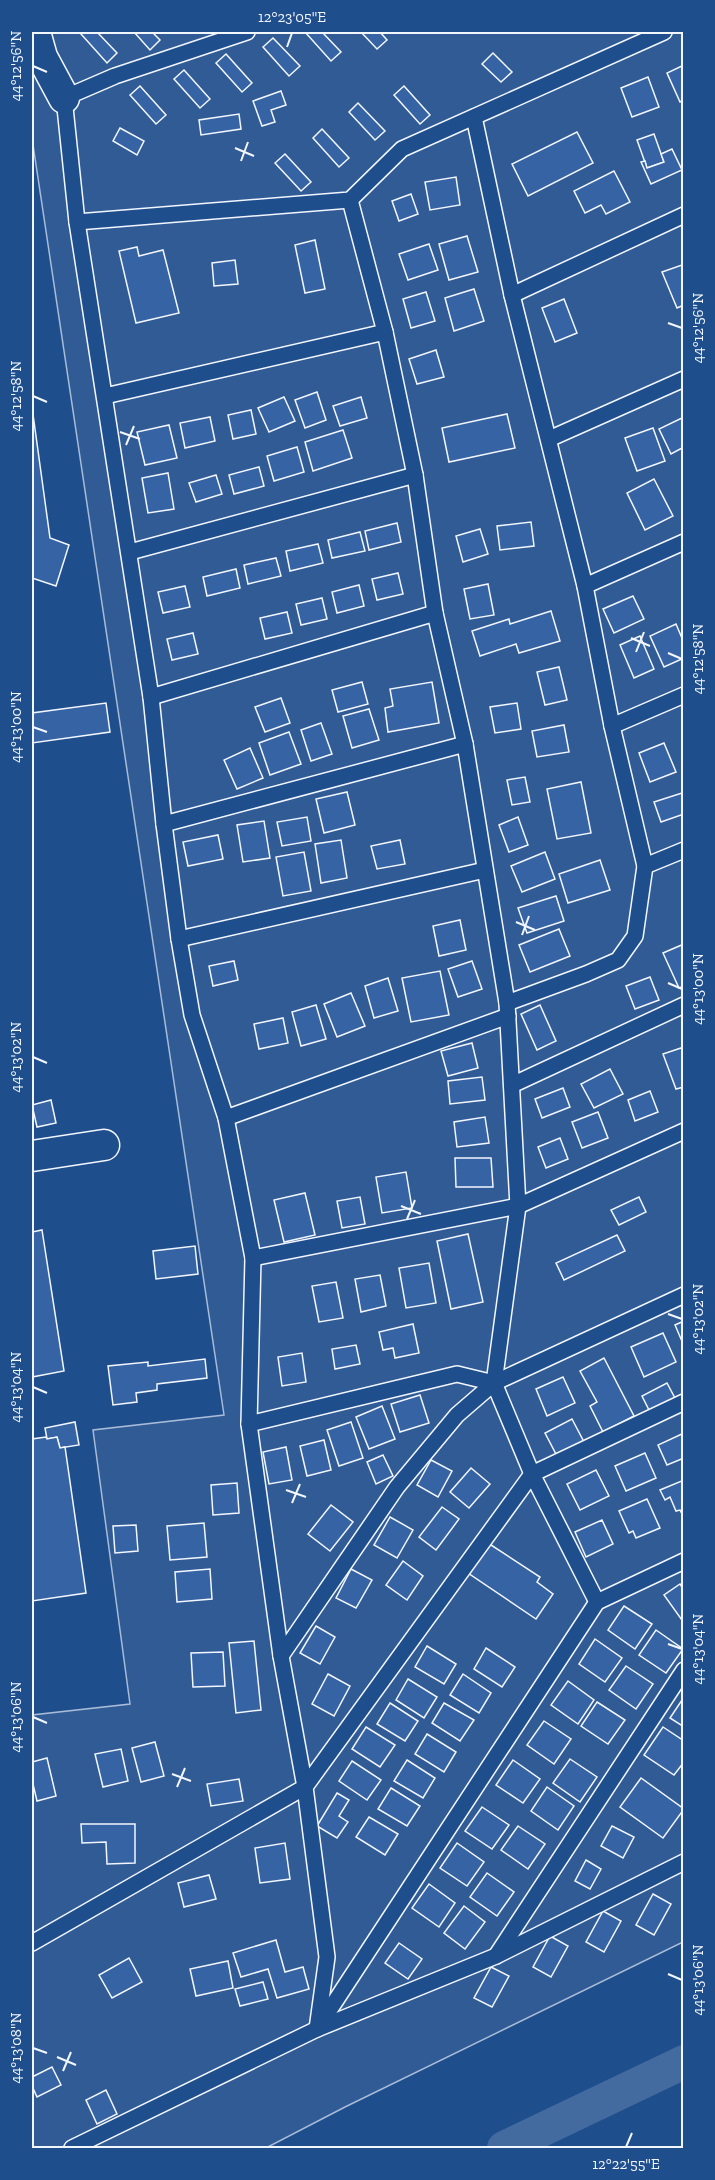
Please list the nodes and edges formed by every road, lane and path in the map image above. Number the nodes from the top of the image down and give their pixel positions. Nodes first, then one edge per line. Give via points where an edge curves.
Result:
1 (35, 32) edge
2 (247, 32) edge
3 (664, 32) edge
4 (64, 98) junction
5 (474, 117) junction
6 (350, 200) junction
7 (684, 215) edge
8 (77, 222) junction
9 (512, 295) junction
10 (385, 332) junction
11 (684, 379) edge
12 (105, 396) junction
13 (549, 439) junction
14 (415, 475) junction
15 (684, 542) edge
16 (130, 552) junction
17 (585, 586) junction
18 (435, 613) junction
19 (684, 695) edge
20 (151, 697) junction
21 (612, 726) junction
22 (465, 744) junction
23 (164, 824) junction
24 (684, 850) edge
25 (645, 866) junction
26 (485, 870) junction
27 (179, 939) junction
28 (684, 1005) edge
29 (508, 1010) junction
30 (512, 1085) junction
31 (226, 1118) junction
32 (684, 1131) edge
33 (104, 1146) dead end
34 (32, 1156) edge
35 (518, 1206) junction
36 (253, 1258) junction
37 (684, 1296) edge
38 (494, 1383) junction
39 (684, 1402) edge
40 (249, 1425) junction
41 (532, 1474) junction
42 (684, 1561) edge
43 (597, 1602) junction
44 (281, 1656) junction
45 (684, 1670) edge
46 (305, 1787) junction
47 (683, 1862) edge
48 (32, 1943) edge
49 (496, 1956) junction
50 (317, 2030) junction
51 (72, 2148) edge

1 - 4 street via 42,57
2 - 4 lane via 115,76
3 - 5 lane
4 - 8 lane
5 - 6 lane via 402,149
5 - 9 lane
6 - 8 lane
6 - 10 lane
7 - 9 lane
8 - 12 lane
9 - 13 lane
10 - 12 lane
10 - 14 lane
11 - 13 lane
12 - 16 lane
13 - 17 lane
14 - 16 lane
14 - 18 lane
15 - 17 lane
16 - 20 lane
17 - 21 lane
18 - 20 lane
18 - 22 lane
19 - 21 lane
20 - 23 lane
21 - 25 lane
22 - 23 lane
22 - 26 lane
23 - 27 lane
24 - 25 lane
25 - 29 lane via 635,936 618,960
26 - 27 lane
26 - 29 lane
27 - 31 lane via 192,1015
28 - 30 lane
29 - 30 lane
29 - 31 lane
30 - 35 lane
31 - 36 lane
32 - 35 lane
33 - 34 street
35 - 36 lane
35 - 38 lane
36 - 40 lane
37 - 38 lane
38 - 40 lane via 457,1374
38 - 41 lane
38 - 44 lane via 457,1415 397,1487
39 - 41 lane
40 - 44 lane
41 - 43 lane
41 - 46 lane
42 - 43 lane
43 - 50 lane
44 - 46 lane
45 - 49 lane
46 - 48 lane
46 - 50 lane via 327,1957
47 - 49 lane
49 - 50 lane
50 - 51 lane

